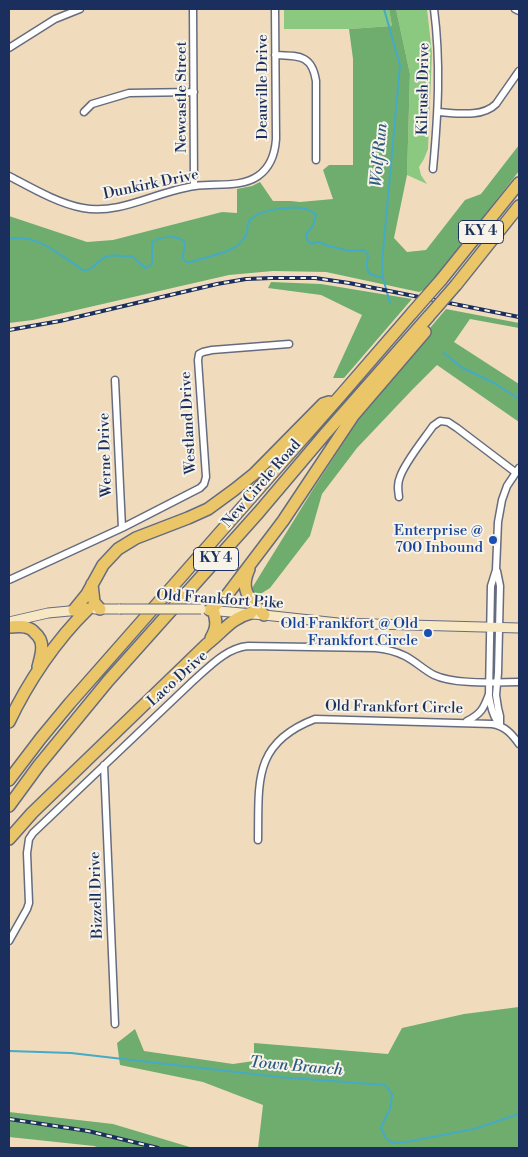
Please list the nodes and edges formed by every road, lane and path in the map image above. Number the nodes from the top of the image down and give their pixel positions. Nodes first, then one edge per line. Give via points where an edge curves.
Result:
1 (80, 9) edge
2 (194, 9) edge
3 (275, 9) edge
4 (434, 9) edge
5 (515, 9) edge
6 (519, 11) edge
7 (9, 48) edge
8 (275, 55) junction
9 (519, 71) edge
10 (194, 92) junction
11 (84, 112) dead end
12 (438, 112) junction
13 (316, 160) dead end
14 (433, 169) dead end
15 (9, 176) edge
16 (246, 181) joint
17 (519, 183) edge
18 (194, 186) junction
19 (519, 206) edge
20 (429, 316) junction
21 (289, 344) dead end
22 (115, 380) dead end
23 (341, 395) junction
24 (517, 470) edge
25 (399, 497) dead end
26 (122, 528) junction
27 (252, 563) junction
28 (9, 580) edge
29 (92, 584) junction
30 (94, 609) junction
31 (74, 610) junction
32 (208, 610) junction
33 (251, 613) junction
34 (264, 614) junction
35 (9, 622) edge
36 (9, 627) edge
37 (495, 627) junction
38 (519, 628) edge
39 (207, 644) junction
40 (36, 676) junction
41 (490, 682) junction
42 (497, 682) junction
43 (519, 682) edge
44 (489, 694) junction
45 (9, 722) edge
46 (465, 722) junction
47 (500, 725) junction
48 (519, 744) edge
49 (104, 765) junction
50 (9, 780) edge
51 (9, 806) edge
52 (9, 839) edge
53 (258, 840) dead end
54 (9, 941) edge
55 (115, 1024) dead end

1 - 7 street via 55,18
2 - 10 street, Newcastle Street
3 - 8 street, Deauville Drive
4 - 12 street, Kilrush Drive via 438,46
5 - 6 street
8 - 13 street via 308,60 315,72
8 - 16 street, Deauville Drive via 275,151 264,172
9 - 12 street via 496,104 487,111
10 - 11 street via 129,93 92,104
10 - 18 street, Newcastle Street
12 - 14 street, Kilrush Drive
15 - 18 street, Dunkirk Drive via 53,198 93,209 115,207
16 - 18 street, Dunkirk Drive
17 - 23 highway, New Circle Road / KY 4, bridge via 441,280
19 - 20 highway, New Circle Road / KY 4, bridge
20 - 27 highway via 429,327 353,416
20 - 51 highway, New Circle Road / KY 4 via 108,680
21 - 26 street, Westland Drive via 212,350 199,354 204,484
22 - 26 street, Werne Drive
23 - 29 highway via 324,404 254,474 213,505 118,548
23 - 50 highway, New Circle Road / KY 4 via 70,703
24 - 25 street via 458,428 440,421 433,426 404,468 398,485
24 - 37 street via 506,486 500,506 496,570 491,586
26 - 28 street
27 - 32 highway via 227,595
27 - 34 highway via 245,586 251,600
29 - 30 highway
29 - 31 highway
30 - 31 main road, Old Frankfort Pike
30 - 32 main road, Old Frankfort Pike, bridge
30 - 40 highway via 73,624
31 - 35 main road, Old Frankfort Pike
32 - 33 main road, Old Frankfort Pike
32 - 39 highway via 216,618 216,628
33 - 34 main road, Old Frankfort Pike
33 - 39 highway via 234,620
34 - 37 main road, Old Frankfort Pike via 338,623
36 - 40 highway via 28,628 40,638 42,653
37 - 38 main road, Old Frankfort Pike
37 - 41 street
37 - 42 street
39 - 52 highway
40 - 45 highway
41 - 42 street, Laco Drive
41 - 44 street
41 - 49 street, Laco Drive via 446,679 388,649 243,646 218,659
42 - 43 street, Laco Drive
42 - 47 street
44 - 46 street via 483,709
44 - 47 street via 493,714
46 - 47 street, Old Frankfort Circle
46 - 53 street, Old Frankfort Circle via 315,719 299,725 275,745 263,767 259,782
47 - 48 street
49 - 54 street, Laco Drive via 29,839 29,903
49 - 55 street, Bizzell Drive

